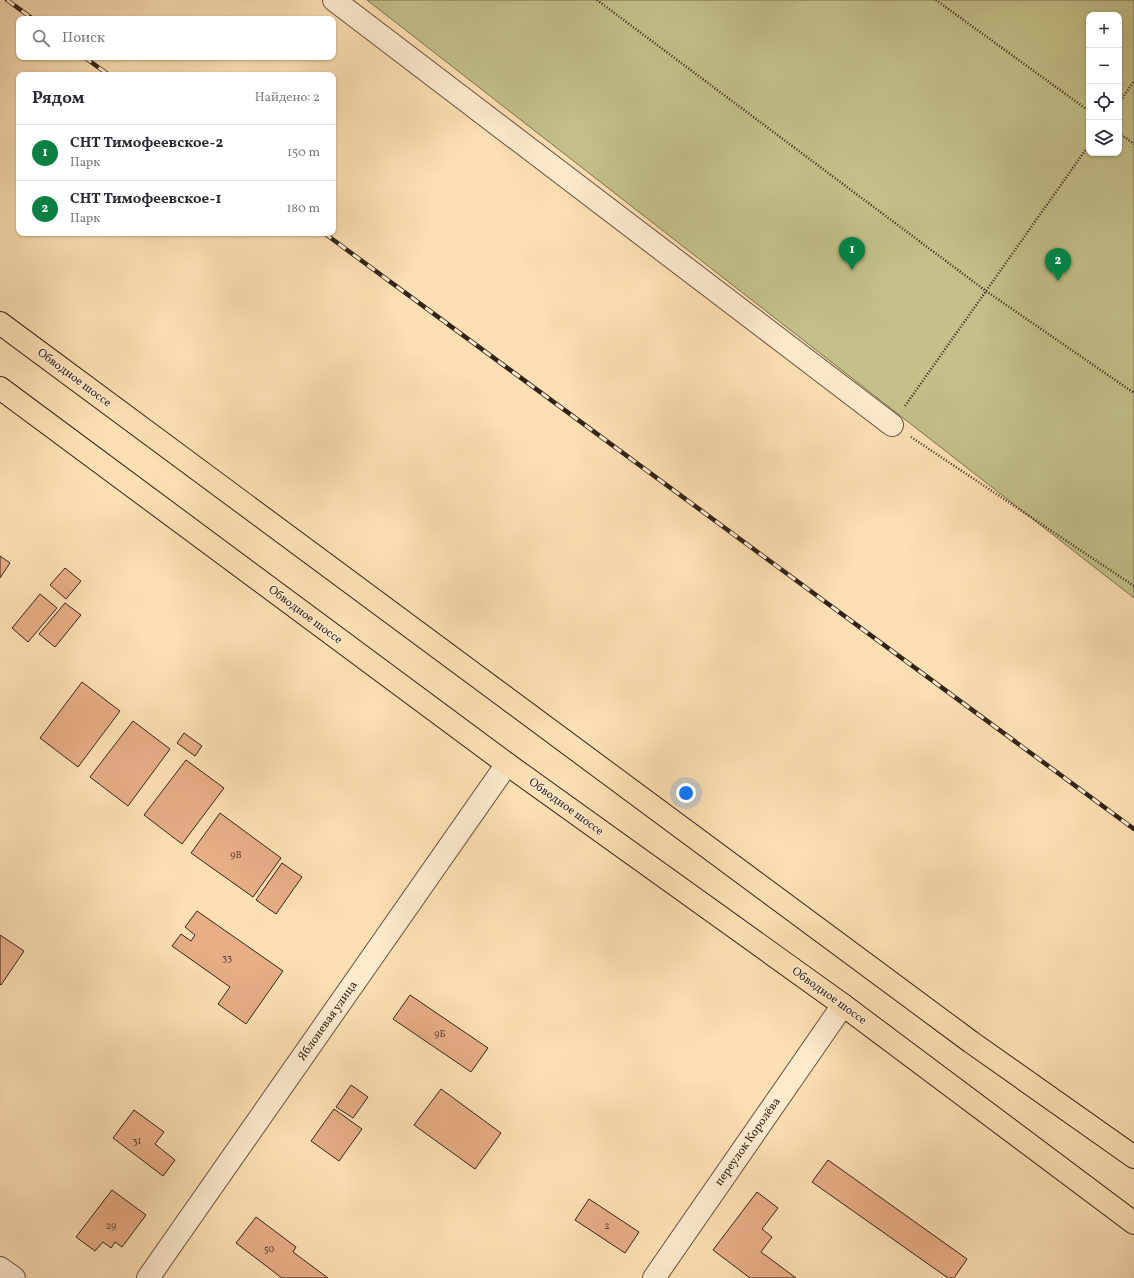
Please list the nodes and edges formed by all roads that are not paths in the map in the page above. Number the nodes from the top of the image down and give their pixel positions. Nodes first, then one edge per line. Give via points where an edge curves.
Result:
1 (334, 0) edge
2 (0, 323) edge
3 (0, 388) edge
4 (892, 425) road end
5 (507, 764) junction
6 (843, 1005) junction
7 (1134, 1157) edge
8 (1134, 1223) edge
9 (0, 1268) edge
10 (14, 1278) edge
11 (148, 1278) edge
12 (654, 1278) edge

1 - 4 street
2 - 7 main road, Обводное шоссе via 965,1037
3 - 5 main road, Обводное шоссе
5 - 6 main road, Обводное шоссе
5 - 11 street, Яблоневая улица
6 - 8 main road, Обводное шоссе
6 - 12 street, переулок Королёва
9 - 10 street

